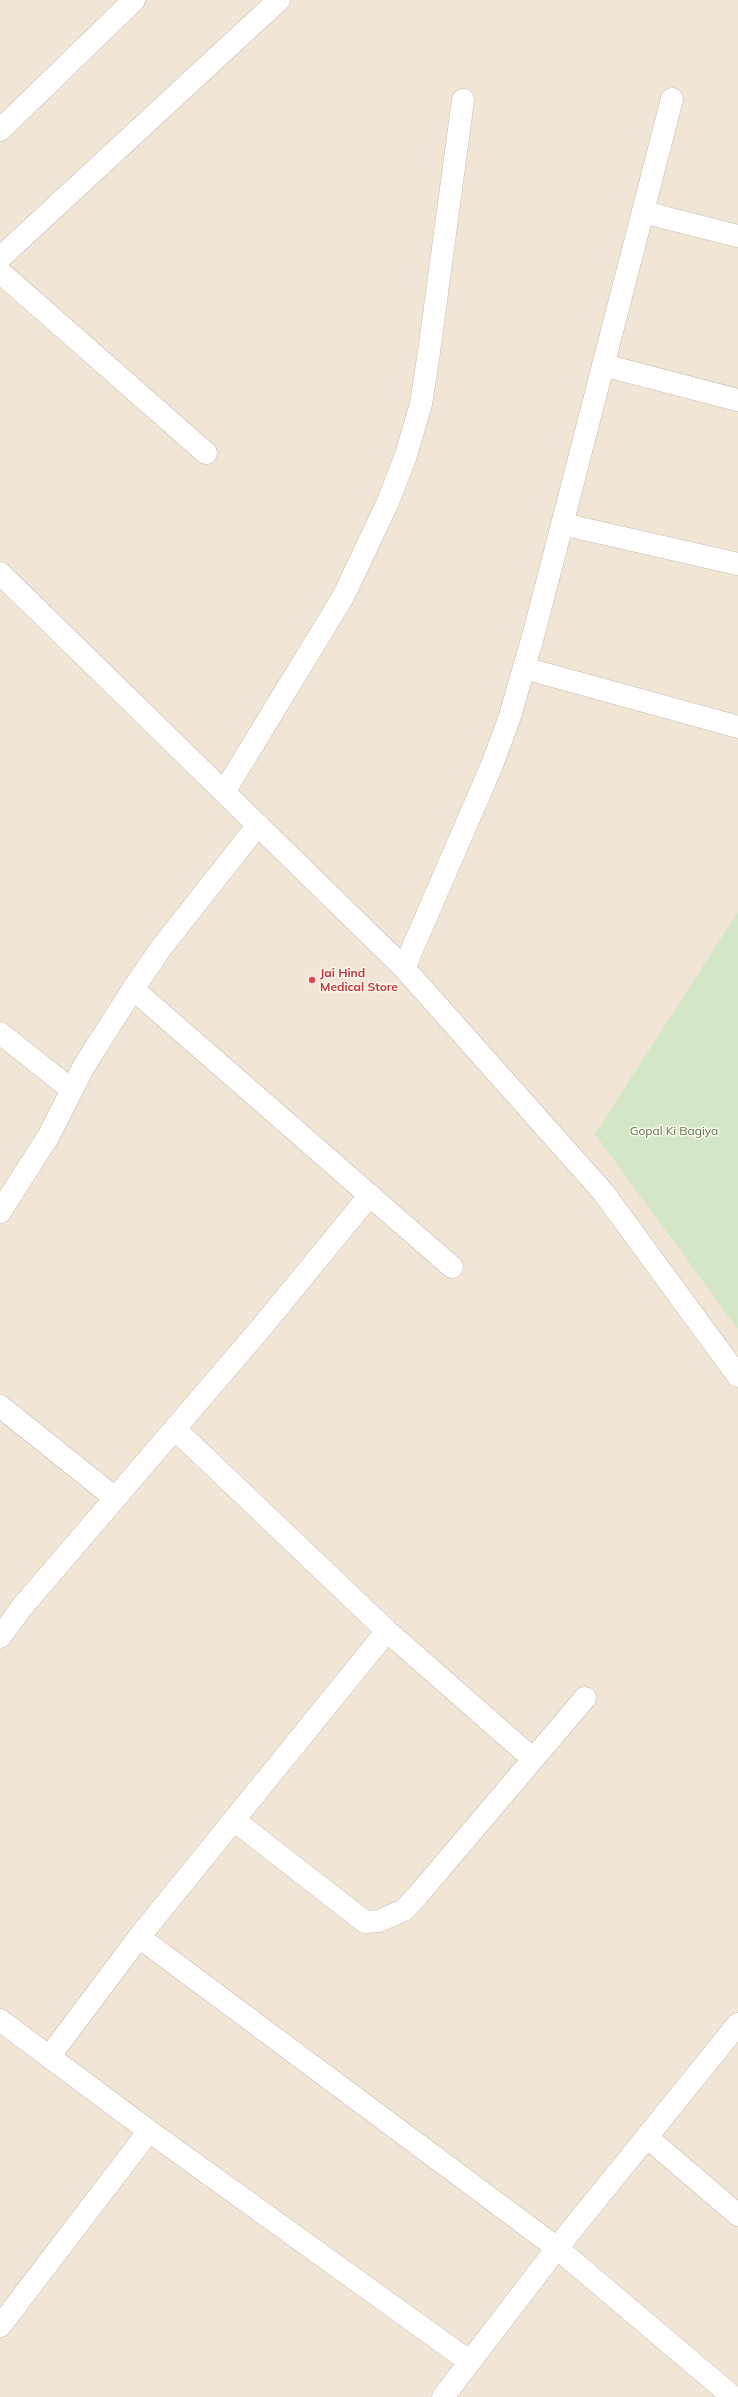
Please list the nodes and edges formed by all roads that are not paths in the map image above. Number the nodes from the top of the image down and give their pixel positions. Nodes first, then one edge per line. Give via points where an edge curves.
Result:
1 (134, 0) edge
2 (279, 0) edge
3 (672, 99) dead end
4 (463, 100) dead end
5 (0, 130) edge
6 (643, 212) junction
7 (738, 236) edge
8 (0, 258) edge
9 (0, 272) edge
10 (603, 365) junction
11 (738, 400) edge
12 (206, 453) dead end
13 (562, 524) junction
14 (738, 564) edge
15 (0, 573) edge
16 (524, 668) junction
17 (738, 727) edge
18 (224, 792) junction
19 (258, 825) junction
20 (404, 968) junction
21 (133, 989) junction
22 (0, 1033) edge
23 (72, 1090) junction
24 (370, 1195) junction
25 (0, 1212) edge
26 (452, 1267) dead end
27 (738, 1376) edge
28 (0, 1406) edge
29 (175, 1428) junction
30 (115, 1498) junction
31 (7, 1614) edge
32 (387, 1631) junction
33 (0, 1637) edge
34 (585, 1698) dead end
35 (534, 1759) junction
36 (234, 1820) junction
37 (139, 1937) junction
38 (0, 2020) edge
39 (738, 2024) edge
40 (49, 2057) junction
41 (150, 2131) junction
42 (648, 2138) junction
43 (738, 2215) edge
44 (557, 2248) junction
45 (7, 2304) edge
46 (0, 2326) edge
47 (470, 2362) junction
48 (443, 2397) edge
49 (733, 2397) edge

1 - 5 street
2 - 8 street
3 - 6 street
4 - 18 street via 429,352 420,404 406,455 388,502 343,597
6 - 7 street
6 - 10 street
9 - 12 street
10 - 11 street
10 - 13 street
13 - 14 street
13 - 16 street
15 - 18 street
16 - 17 street
16 - 20 street via 492,765
18 - 19 street
19 - 20 street
19 - 21 street via 161,948
20 - 27 street via 603,1192
21 - 23 street via 84,1066
21 - 24 street
22 - 23 street
23 - 25 street via 48,1137
24 - 26 street
24 - 29 street via 262,1328
28 - 30 street
29 - 30 street
29 - 32 street
30 - 31 street
31 - 33 street
32 - 35 street
32 - 36 street
34 - 35 street
35 - 36 street via 404,1910 379,1921 365,1922
36 - 37 street
37 - 40 street
37 - 44 street
38 - 40 street
39 - 42 street
40 - 41 street
41 - 45 street
41 - 47 street
42 - 43 street
42 - 44 street
44 - 47 street
44 - 49 street
45 - 46 street
47 - 48 street

